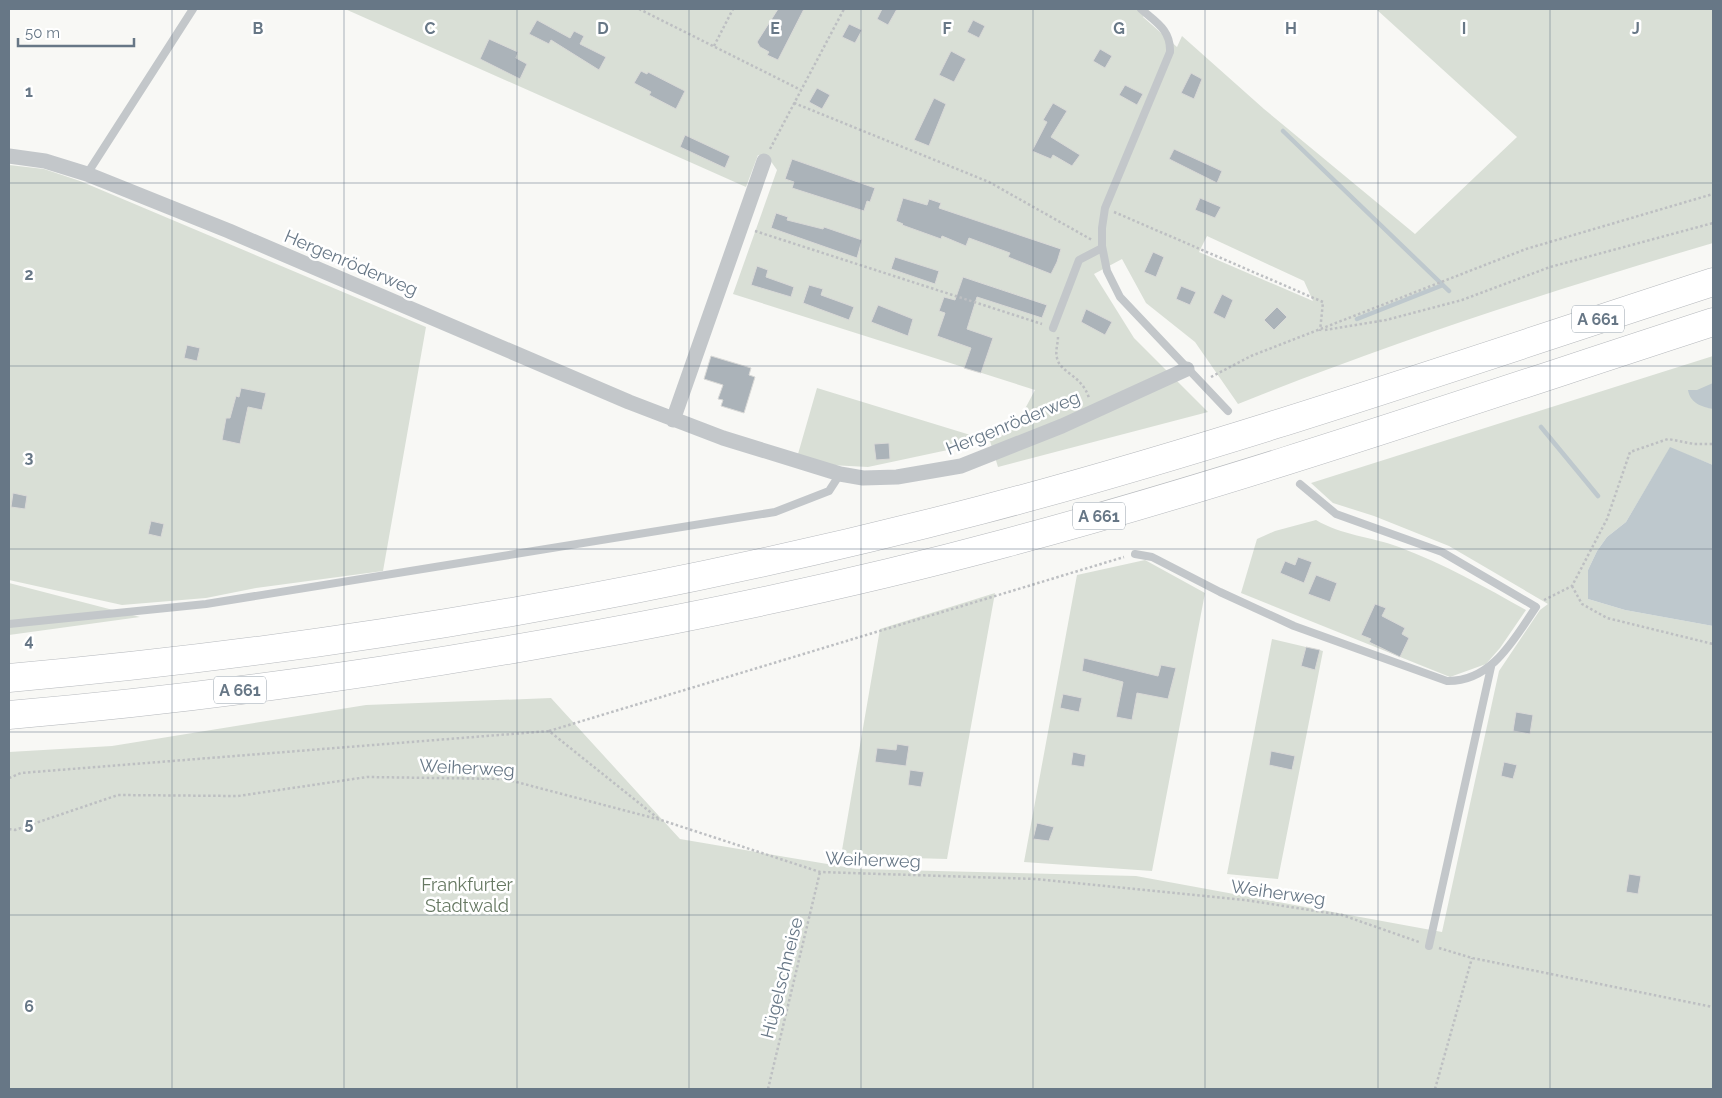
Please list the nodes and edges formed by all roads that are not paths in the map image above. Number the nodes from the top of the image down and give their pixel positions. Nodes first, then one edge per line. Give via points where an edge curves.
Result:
1 (193, 9) edge
2 (1141, 9) edge
3 (9, 156) edge
4 (764, 161) road end
5 (87, 174) junction
6 (1102, 247) junction
7 (1713, 282) edge
8 (1713, 322) edge
9 (1053, 328) road end
10 (1187, 369) junction
11 (1228, 411) dead end
12 (673, 420) junction
13 (840, 474) junction
14 (1300, 484) dead end
15 (1135, 554) road end
16 (9, 624) edge
17 (1490, 667) junction
18 (9, 678) edge
19 (9, 715) edge
20 (1429, 946) road end

1 - 5 lane
2 - 6 lane via 1165,30 1170,52 1106,208
3 - 5 street, Hergenröderweg via 45,161
4 - 12 street
5 - 12 street, Hergenröderweg
6 - 9 lane via 1079,260
6 - 10 lane via 1107,271 1120,297
7 - 18 highway, A 661 via 1247,433 986,508 820,550 466,620 246,653
8 - 19 highway, A 661 via 1255,470 1008,543 827,586 675,620 461,659 272,687
10 - 11 lane
10 - 13 street, Hergenröderweg via 961,466 897,477 863,478
12 - 13 street, Hergenröderweg
13 - 16 lane via 829,491 774,512 206,604
14 - 17 lane via 1336,514 1442,552 1536,607
15 - 17 lane via 1152,557 1294,626 1447,682 1462,680
17 - 20 lane

